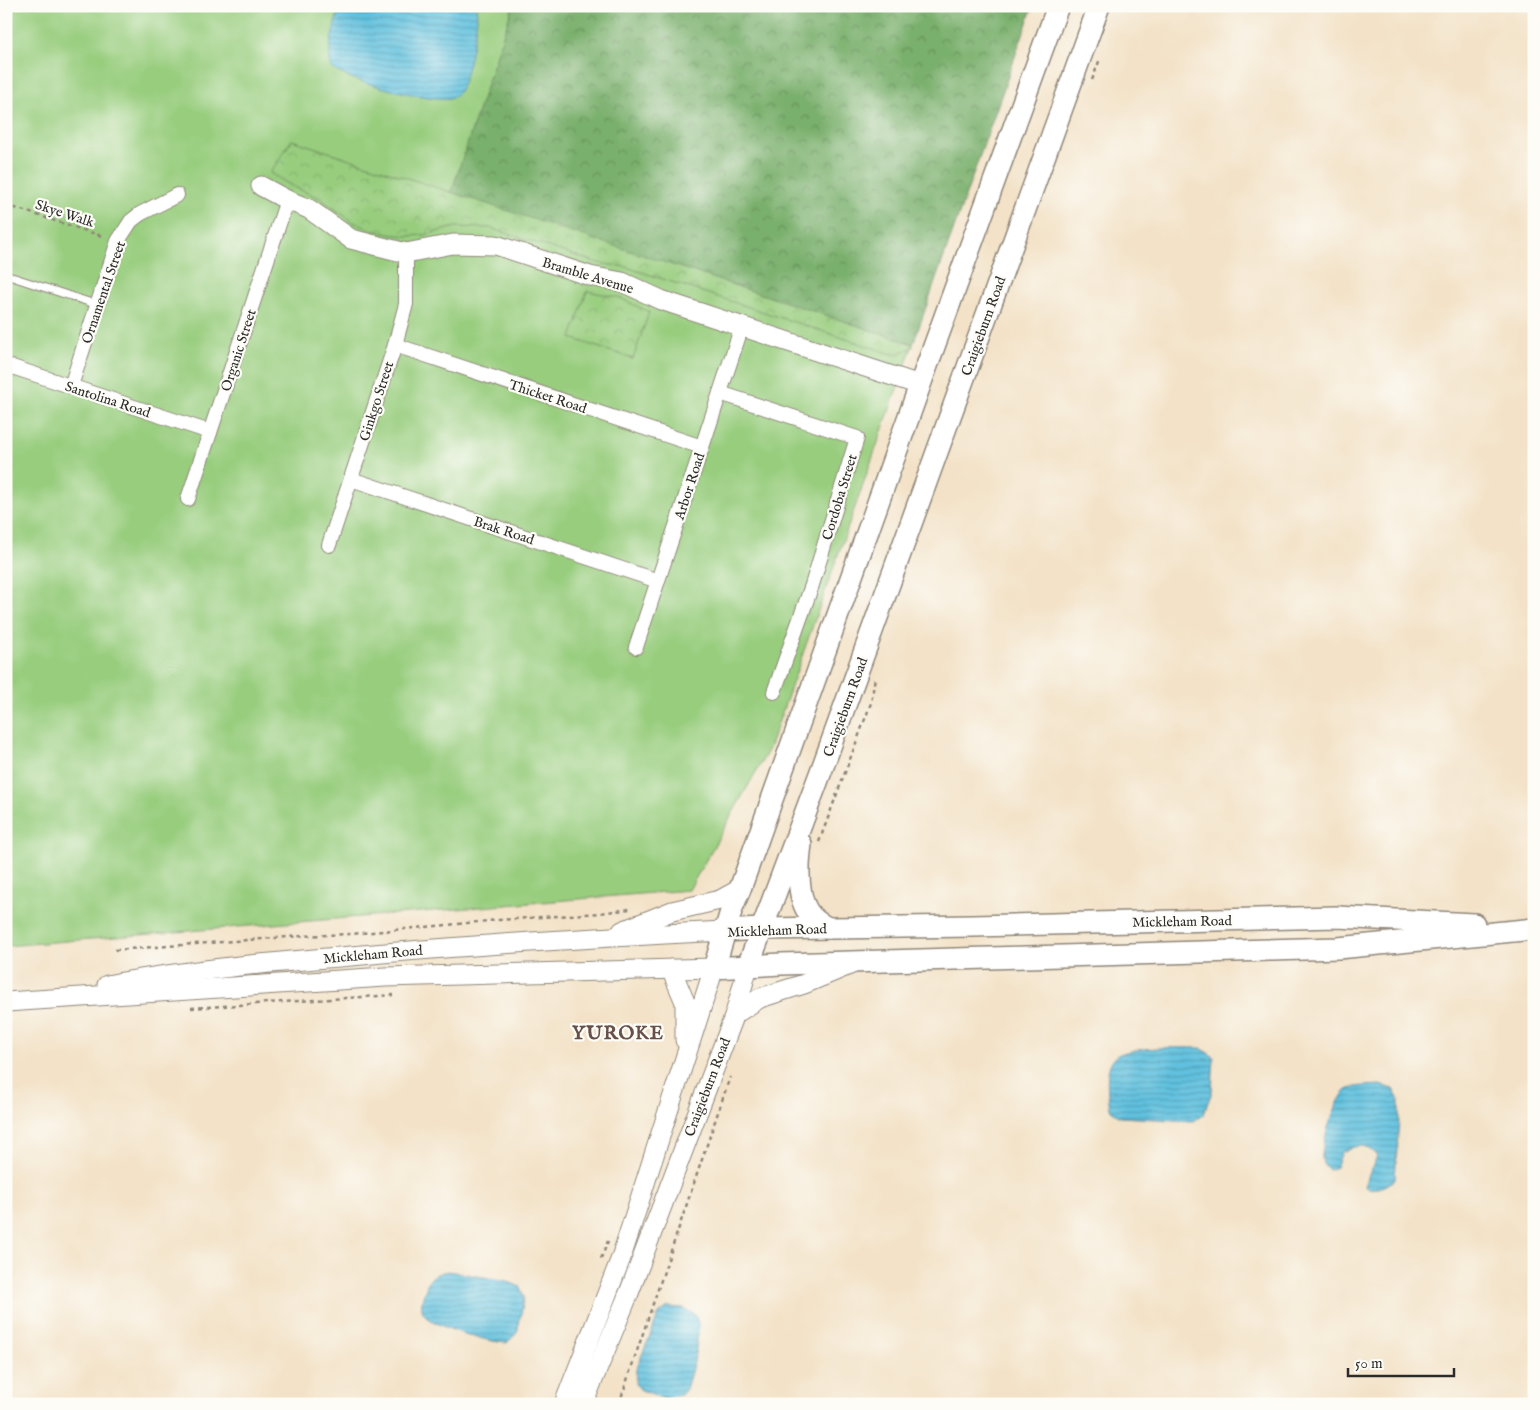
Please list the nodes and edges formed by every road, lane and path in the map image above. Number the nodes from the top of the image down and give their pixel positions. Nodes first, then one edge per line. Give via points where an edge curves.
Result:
1 (1058, 6) edge
2 (1099, 6) edge
3 (1100, 59) dead end
4 (1090, 87) dead end
5 (261, 186) dead end
6 (177, 195) dead end
7 (287, 200) junction
8 (6, 205) edge
9 (118, 241) junction
10 (406, 253) junction
11 (6, 275) edge
12 (98, 305) junction
13 (742, 326) junction
14 (395, 345) junction
15 (6, 365) edge
16 (920, 385) junction
17 (71, 386) junction
18 (720, 393) junction
19 (210, 432) junction
20 (702, 447) junction
21 (351, 479) junction
22 (188, 499) dead end
23 (329, 546) dead end
24 (658, 581) junction
25 (636, 647) dead end
26 (877, 669) dead end
27 (774, 692) dead end
28 (805, 814) junction
29 (817, 850) dead end
30 (740, 889) junction
31 (634, 909) dead end
32 (828, 928) junction
33 (1534, 928) edge
34 (761, 929) junction
35 (725, 932) junction
36 (607, 937) junction
37 (115, 950) dead end
38 (855, 962) junction
39 (748, 966) junction
40 (714, 968) junction
41 (672, 969) junction
42 (396, 994) dead end
43 (15, 1001) edge
44 (188, 1008) dead end
45 (735, 1014) junction
46 (684, 1061) junction
47 (732, 1071) dead end
48 (608, 1239) dead end
49 (599, 1266) dead end
50 (564, 1404) edge
51 (583, 1404) edge
52 (619, 1404) edge

1 - 16 main road, Craigieburn Road
2 - 28 main road, Craigieburn Road
3 - 4 path
5 - 7 street, Bramble Avenue
6 - 9 street, Ornamental Street via 131,221
7 - 10 street, Bramble Avenue via 309,209 352,239
7 - 19 street, Organic Street
8 - 9 path, Skye Walk
9 - 12 street, Ornamental Street
10 - 13 street, Bramble Avenue via 453,244 496,245 590,276 622,282 661,300
10 - 14 street, Ginkgo Street via 406,304
11 - 12 lane
12 - 17 street, Ornamental Street
13 - 16 street, Bramble Avenue
13 - 18 street, Arbor Road
14 - 20 street, Thicket Road
14 - 21 street, Ginkgo Street
15 - 17 street, Santolina Road
16 - 30 main road, Craigieburn Road
17 - 19 street, Santolina Road
18 - 20 street, Arbor Road
18 - 27 street, Cordoba Street via 856,438 812,585
19 - 22 street, Organic Street
20 - 24 street, Arbor Road
21 - 23 street, Ginkgo Street
21 - 24 street, Brak Road
24 - 25 street, Arbor Road
26 - 29 path via 871,703
28 - 32 main road via 799,860 800,889 810,915
28 - 34 main road, Craigieburn Road
30 - 35 main road, Craigieburn Road
30 - 36 street via 720,900 672,911
31 - 37 path via 351,934
32 - 33 main road, Mickleham Road via 1337,917
32 - 34 main road, Mickleham Road
33 - 38 main road, Mickleham Road via 1338,948
34 - 35 main road, Mickleham Road
34 - 39 main road, Craigieburn Road
35 - 36 street, Mickleham Road
35 - 40 main road, Craigieburn Road
36 - 43 street, Mickleham Road via 259,964 157,976
38 - 39 main road, Mickleham Road
38 - 45 street via 804,984 760,998
39 - 40 main road, Mickleham Road
39 - 45 street, Craigieburn Road
40 - 41 street, Mickleham Road
40 - 46 street, Craigieburn Road
41 - 43 street, Mickleham Road via 385,977
41 - 46 street via 685,1002
42 - 44 path
45 - 51 street, Craigieburn Road via 629,1293
46 - 50 street, Craigieburn Road via 621,1258
47 - 52 path
48 - 49 path

